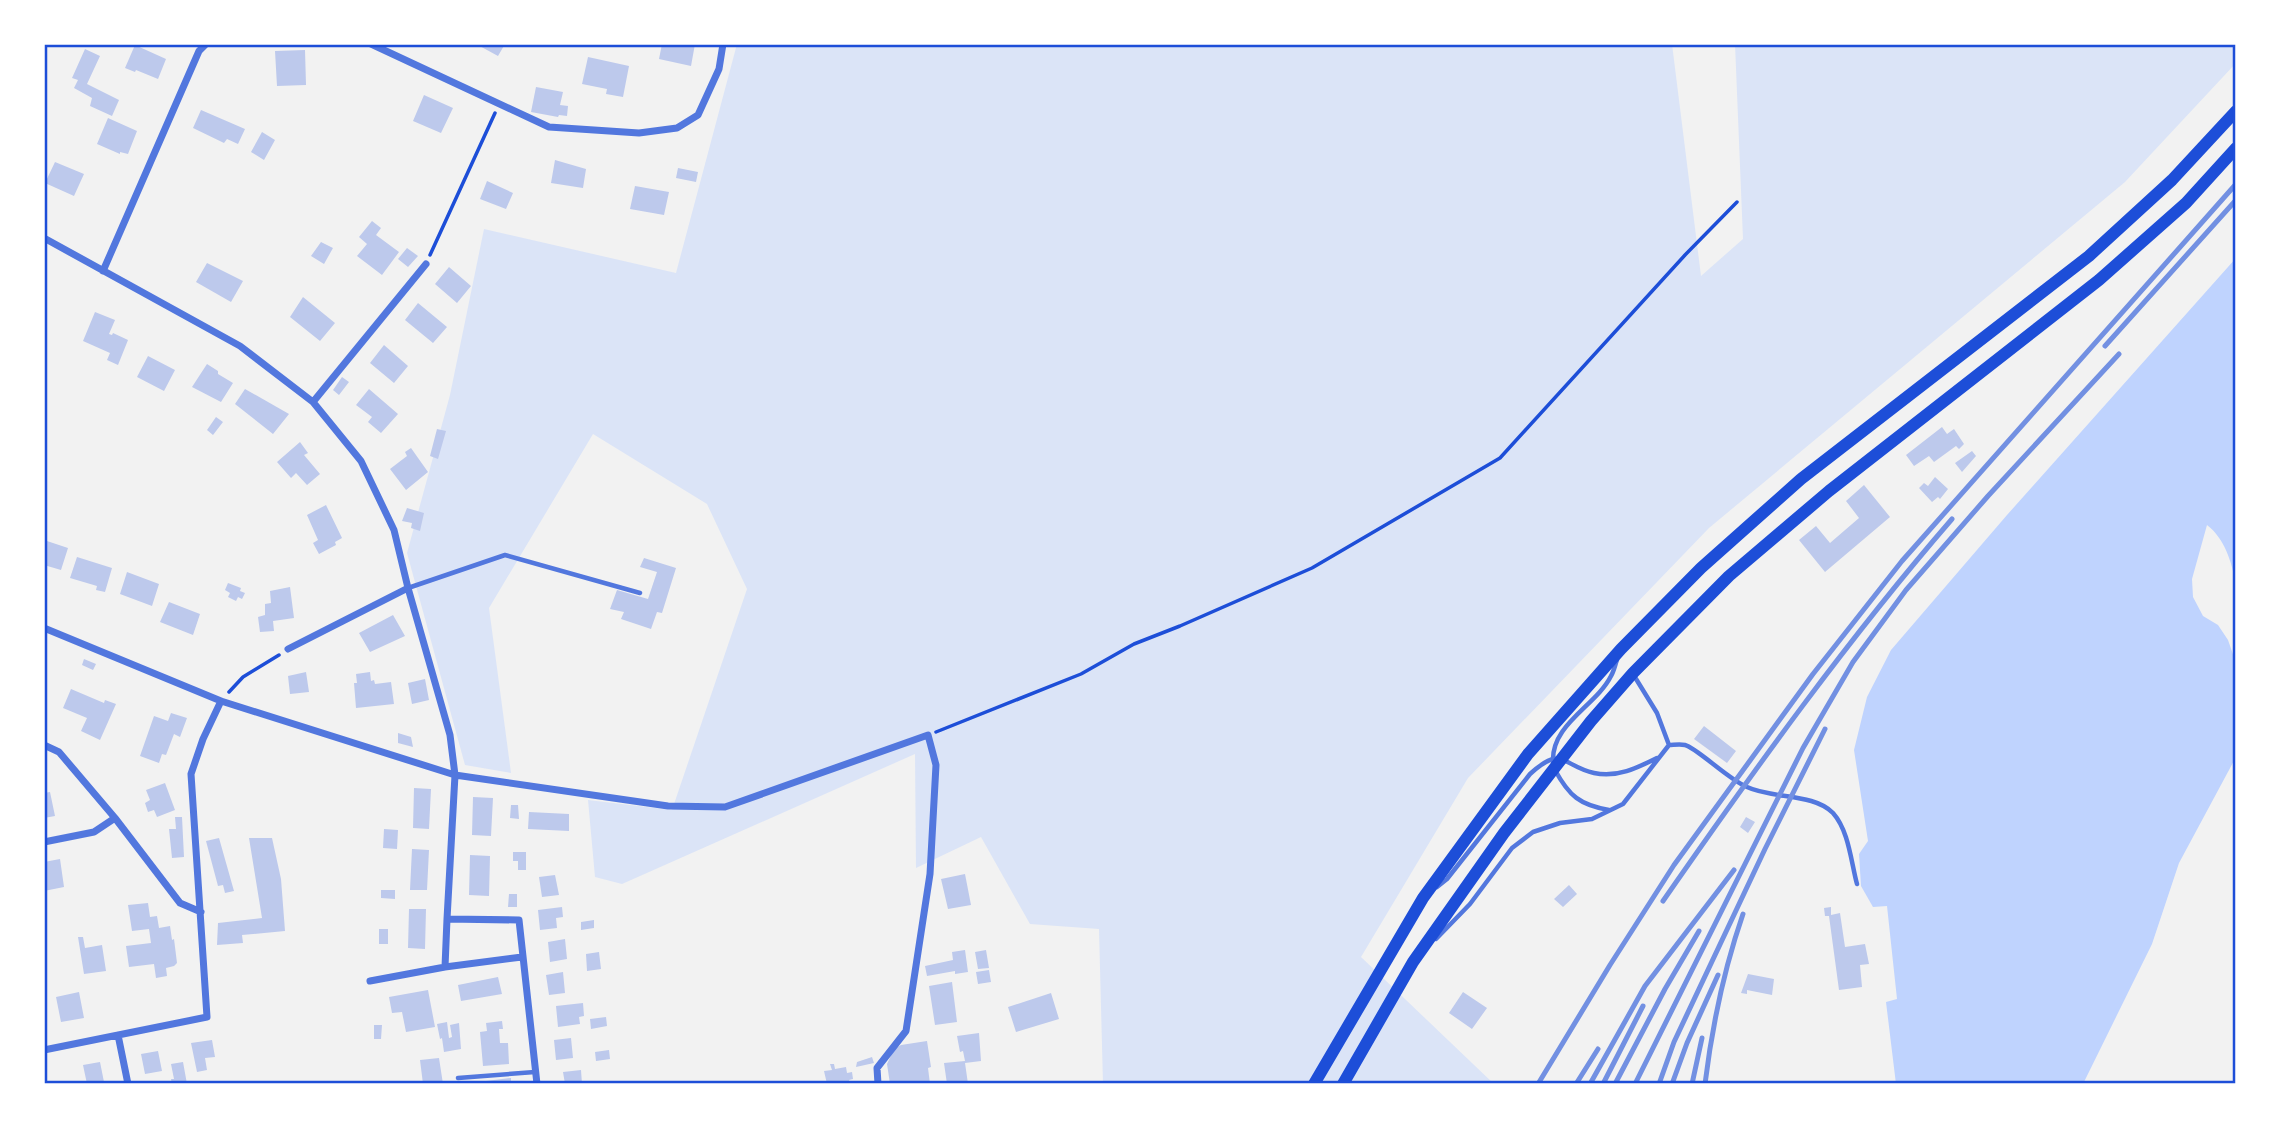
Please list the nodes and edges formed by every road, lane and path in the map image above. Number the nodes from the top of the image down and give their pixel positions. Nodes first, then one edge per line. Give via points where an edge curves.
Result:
1 (206, 44) edge
2 (371, 44) edge
3 (723, 44) edge
4 (500, 104) junction
5 (2236, 110) edge
6 (2236, 148) edge
7 (1737, 202) dead end
8 (44, 238) edge
9 (426, 264) joint
10 (103, 271) junction
11 (313, 402) junction
12 (408, 587) junction
13 (640, 593) dead end
14 (44, 628) edge
15 (288, 649) joint
16 (1621, 649) junction
17 (1633, 673) junction
18 (221, 701) junction
19 (928, 735) junction
20 (44, 745) edge
21 (1669, 745) junction
22 (1660, 756) junction
23 (1556, 762) junction
24 (455, 775) junction
25 (1610, 811) junction
26 (116, 818) junction
27 (44, 842) edge
28 (1857, 884) dead end
29 (1423, 898) junction
30 (201, 912) junction
31 (447, 919) junction
32 (522, 957) junction
33 (1413, 962) junction
34 (446, 967) junction
35 (370, 981) dead end
36 (118, 1035) junction
37 (44, 1050) edge
38 (535, 1072) junction
39 (458, 1078) dead end
40 (128, 1084) edge
41 (537, 1084) edge
42 (878, 1084) edge
43 (1314, 1084) edge
44 (1343, 1084) edge

1 - 10 street
2 - 4 street
3 - 4 street via 719,69 698,115 677,128 639,133 549,127
4 - 9 path
5 - 16 main road via 2172,180 2090,256 1801,479 1701,568
6 - 17 main road via 2186,204 2099,280 1829,491 1729,576
7 - 19 path via 1500,458 1312,568 1134,644 1081,674
8 - 10 street
9 - 11 street
10 - 11 street via 240,346
11 - 12 street via 361,461 394,530
12 - 13 lane via 505,555
12 - 15 street
12 - 24 street via 450,735
14 - 18 street
15 - 18 path via 243,677
16 - 23 lane via 1611,677 1553,746
16 - 29 main road via 1528,754
17 - 21 lane via 1657,713
17 - 23 main road
18 - 24 street
18 - 30 street via 191,774
19 - 24 street via 724,807 667,806
19 - 42 street via 936,765 930,874 906,1031 877,1068
20 - 26 street via 59,752
21 - 22 lane
21 - 28 lane via 1686,745 1754,790 1825,806 1845,837
22 - 23 lane via 1629,772 1608,774
22 - 25 lane via 1623,804
23 - 25 lane via 1573,796 1588,807
23 - 29 lane via 1542,762 1530,774 1447,879
23 - 33 main road
24 - 31 street
25 - 33 lane via 1592,819 1560,823 1522,840 1470,904
26 - 27 street via 94,832
26 - 30 street via 180,904
29 - 43 main road
30 - 36 street via 207,1017
31 - 32 street via 519,920
31 - 34 street
32 - 34 street
32 - 38 street
33 - 44 main road
34 - 35 street
36 - 37 street
36 - 40 street
38 - 39 lane
38 - 41 street

